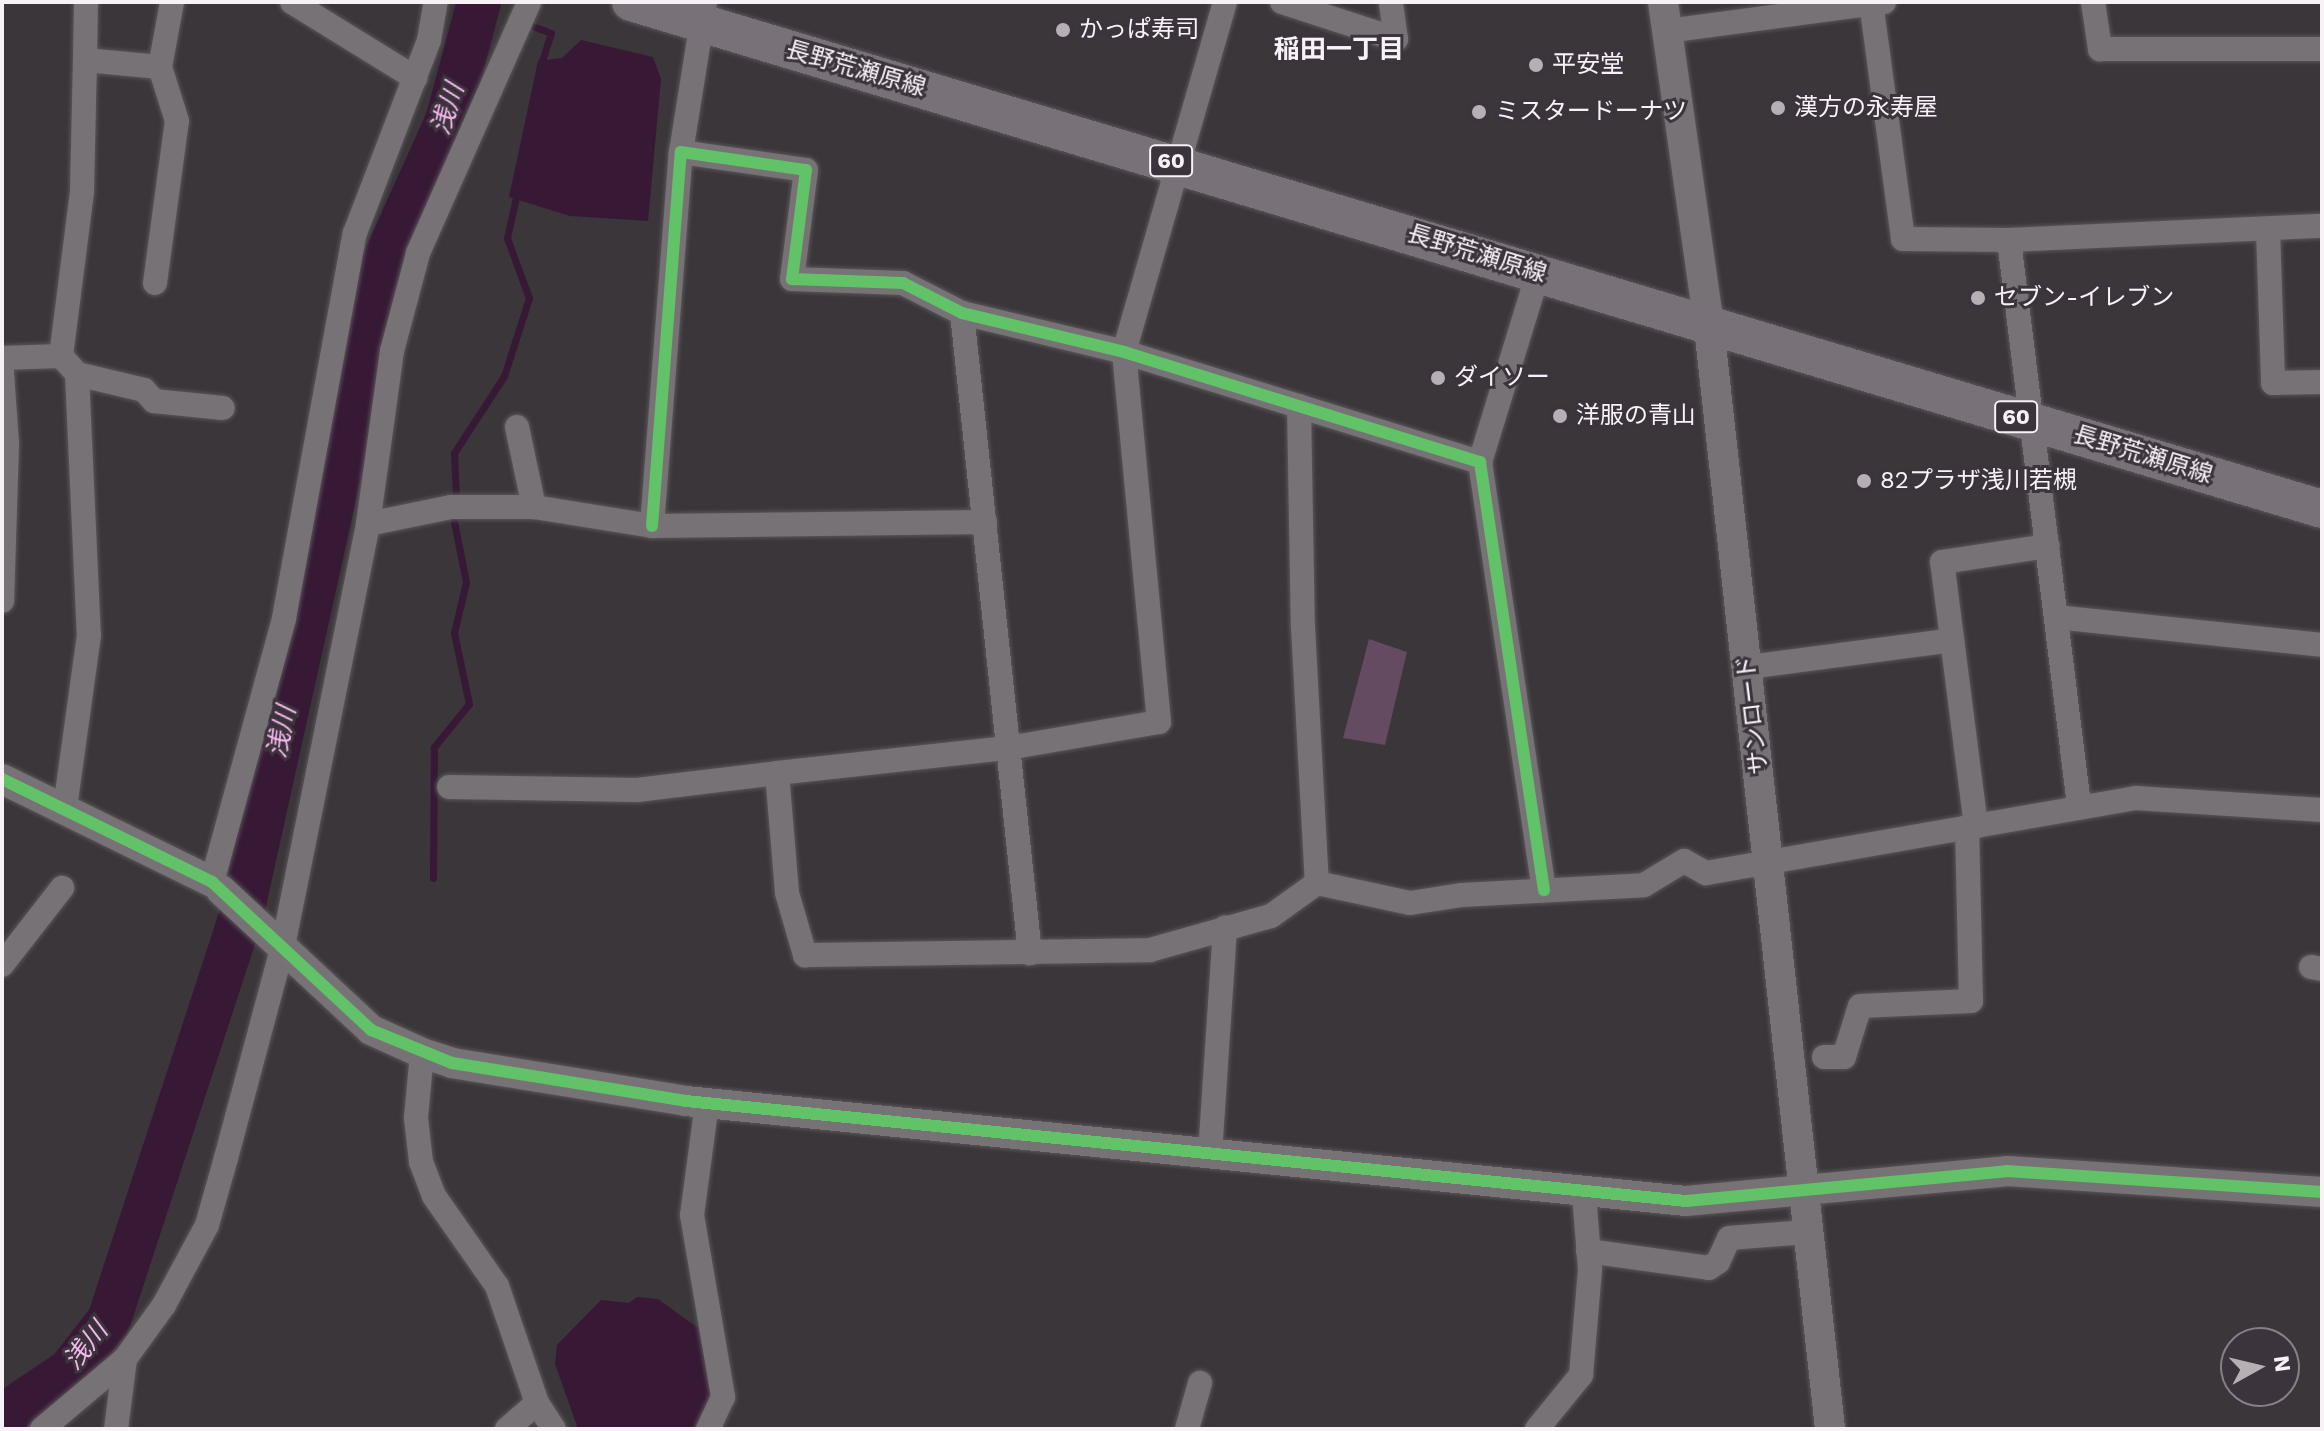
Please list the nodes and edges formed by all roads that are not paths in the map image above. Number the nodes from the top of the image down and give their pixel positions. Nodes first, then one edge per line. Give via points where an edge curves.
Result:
1 (86, 2) edge
2 (172, 2) edge
3 (292, 2) edge
4 (436, 2) edge
5 (529, 2) edge
6 (631, 2) edge
7 (1225, 2) edge
8 (1282, 2) edge
9 (1391, 2) edge
10 (2093, 2) edge
11 (1876, 3) edge
12 (702, 12) edge
13 (1665, 17) edge
14 (2322, 49) edge
15 (85, 60) junction
16 (160, 67) junction
17 (415, 78) junction
18 (681, 152) junction
19 (1179, 163) junction
20 (2322, 226) edge
21 (2268, 229) junction
22 (2009, 240) junction
23 (1538, 273) junction
24 (155, 283) dead end
25 (962, 313) junction
26 (1709, 327) junction
27 (1124, 352) junction
28 (2, 358) edge
29 (69, 365) junction
30 (2, 372) edge
31 (2322, 382) edge
32 (1299, 406) junction
33 (223, 408) dead end
34 (2033, 422) junction
35 (517, 427) dead end
36 (1480, 462) junction
37 (534, 507) junction
38 (2322, 509) edge
39 (985, 522) junction
40 (368, 524) junction
41 (652, 526) junction
42 (2048, 546) junction
43 (2, 601) edge
44 (2056, 617) junction
45 (1952, 640) junction
46 (2322, 645) edge
47 (1748, 667) junction
48 (1008, 748) junction
49 (777, 773) junction
50 (2, 779) edge
51 (449, 787) dead end
52 (2079, 805) junction
53 (65, 808) junction
54 (2322, 810) edge
55 (1971, 827) junction
56 (1770, 863) junction
57 (1317, 883) junction
58 (216, 886) junction
59 (62, 888) dead end
60 (1544, 890) junction
61 (1225, 927) junction
62 (278, 942) junction
63 (1030, 953) junction
64 (2, 965) edge
65 (422, 1053) junction
66 (1824, 1057) dead end
67 (707, 1103) junction
68 (1210, 1154) junction
69 (1802, 1190) junction
70 (2322, 1192) edge
71 (1584, 1194) junction
72 (1807, 1232) junction
73 (1588, 1251) junction
74 (125, 1359) junction
75 (1200, 1383) dead end
76 (537, 1403) junction
77 (42, 1429) edge
78 (116, 1429) edge
79 (507, 1429) edge
80 (554, 1429) edge
81 (708, 1429) edge
82 (1187, 1429) edge
83 (1537, 1429) edge
84 (1830, 1429) edge

1 - 15 street
2 - 16 street
3 - 17 street
4 - 17 street
5 - 40 street via 418,253 392,351
6 - 12 main road, 長野荒瀬原線 / 60
7 - 19 street
8 - 9 street via 1396,39
10 - 14 street via 2100,49
11 - 13 street
11 - 22 street via 1903,239
12 - 18 street
12 - 19 main road, 長野荒瀬原線 / 60
13 - 26 street, サンロード
15 - 16 street
15 - 29 street
16 - 24 street via 177,121
17 - 58 street via 355,233 284,618
18 - 25 street via 806,170 792,279 903,283
18 - 41 street
19 - 23 main road, 長野荒瀬原線 / 60
19 - 27 street
20 - 21 street
21 - 22 street
21 - 31 street via 2273,383
22 - 34 street
23 - 26 main road, 長野荒瀬原線 / 60
23 - 36 street
25 - 27 street
25 - 39 street
26 - 34 main road, 長野荒瀬原線 / 60
26 - 47 street, サンロード
27 - 32 street
27 - 48 street via 1159,722
28 - 29 street
29 - 33 street via 144,390 154,401
29 - 53 street via 89,635
30 - 43 street via 7,444
32 - 36 street
32 - 57 street via 1303,627
34 - 38 main road, 長野荒瀬原線 / 60
34 - 42 street
35 - 37 street
36 - 60 street
37 - 40 street via 451,507
37 - 41 street
39 - 41 street
39 - 48 street
40 - 62 street
42 - 44 street
42 - 45 street via 1942,562
44 - 46 street
44 - 52 street
45 - 47 street
45 - 55 street
47 - 56 street, サンロード
48 - 49 street
48 - 63 street
49 - 51 street via 637,790
49 - 63 street via 787,893 805,955
50 - 53 street
52 - 54 street via 2136,798
52 - 55 street
53 - 58 street
55 - 56 street
55 - 66 street via 1971,1001 1860,1006 1844,1057
56 - 60 street via 1706,873 1684,861 1644,885
56 - 69 street, サンロード
57 - 60 street via 1410,903
57 - 61 street via 1271,916
58 - 62 street
59 - 64 street
61 - 63 street via 1150,950
61 - 68 street
62 - 65 street via 371,1030
62 - 74 street via 207,1225 164,1305
65 - 67 street via 452,1063
65 - 76 street via 416,1118 421,1162 434,1196 497,1286
67 - 68 street
67 - 81 street via 692,1215 723,1397
68 - 71 street
69 - 70 street via 2007,1171
69 - 71 street via 1686,1201
69 - 72 street, サンロード
71 - 73 street
72 - 73 street via 1729,1238 1709,1268
72 - 84 street, サンロード
73 - 83 street via 1581,1375
74 - 77 street
74 - 78 street
75 - 82 street
76 - 79 street
76 - 80 street

